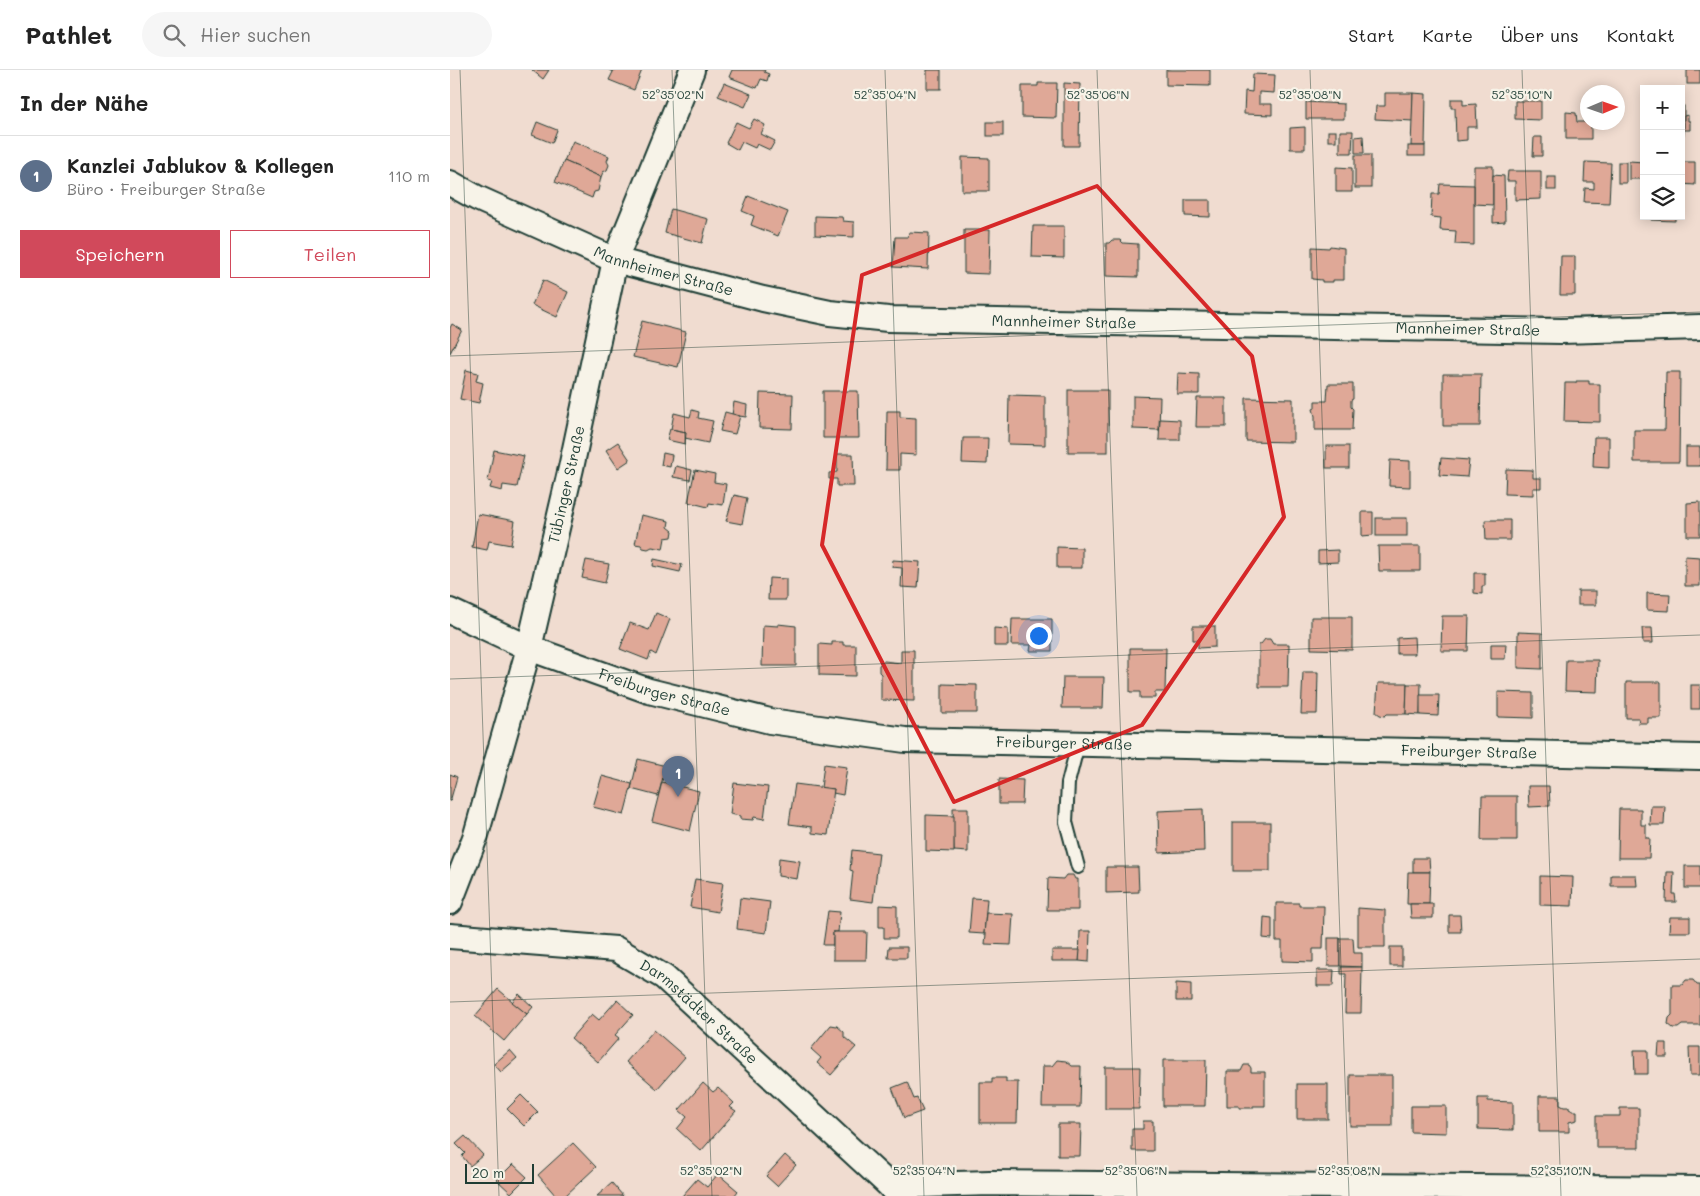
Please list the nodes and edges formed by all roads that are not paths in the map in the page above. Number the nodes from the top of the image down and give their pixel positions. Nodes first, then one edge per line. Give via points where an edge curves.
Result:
1 (692, 70) edge
2 (450, 183) edge
3 (615, 260) junction
4 (1700, 327) edge
5 (450, 611) edge
6 (530, 648) junction
7 (1078, 744) junction
8 (1700, 757) edge
9 (1078, 867) dead end
10 (450, 902) edge
11 (450, 936) edge
12 (1700, 1189) edge
13 (894, 1191) edge

1 - 3 street, Tübinger Straße
2 - 3 street, Mannheimer Straße
3 - 4 street, Mannheimer Straße via 763,299 830,313 888,319 1561,331
3 - 6 street, Tübinger Straße
5 - 6 street, Freiburger Straße
6 - 7 street, Freiburger Straße via 649,691 770,721 905,740
6 - 10 street, Tübinger Straße via 476,835
7 - 8 street, Freiburger Straße
7 - 9 lane via 1068,783 1066,822
11 - 13 street, Darmstädter Straße via 616,949 664,977
12 - 13 street via 990,1183

